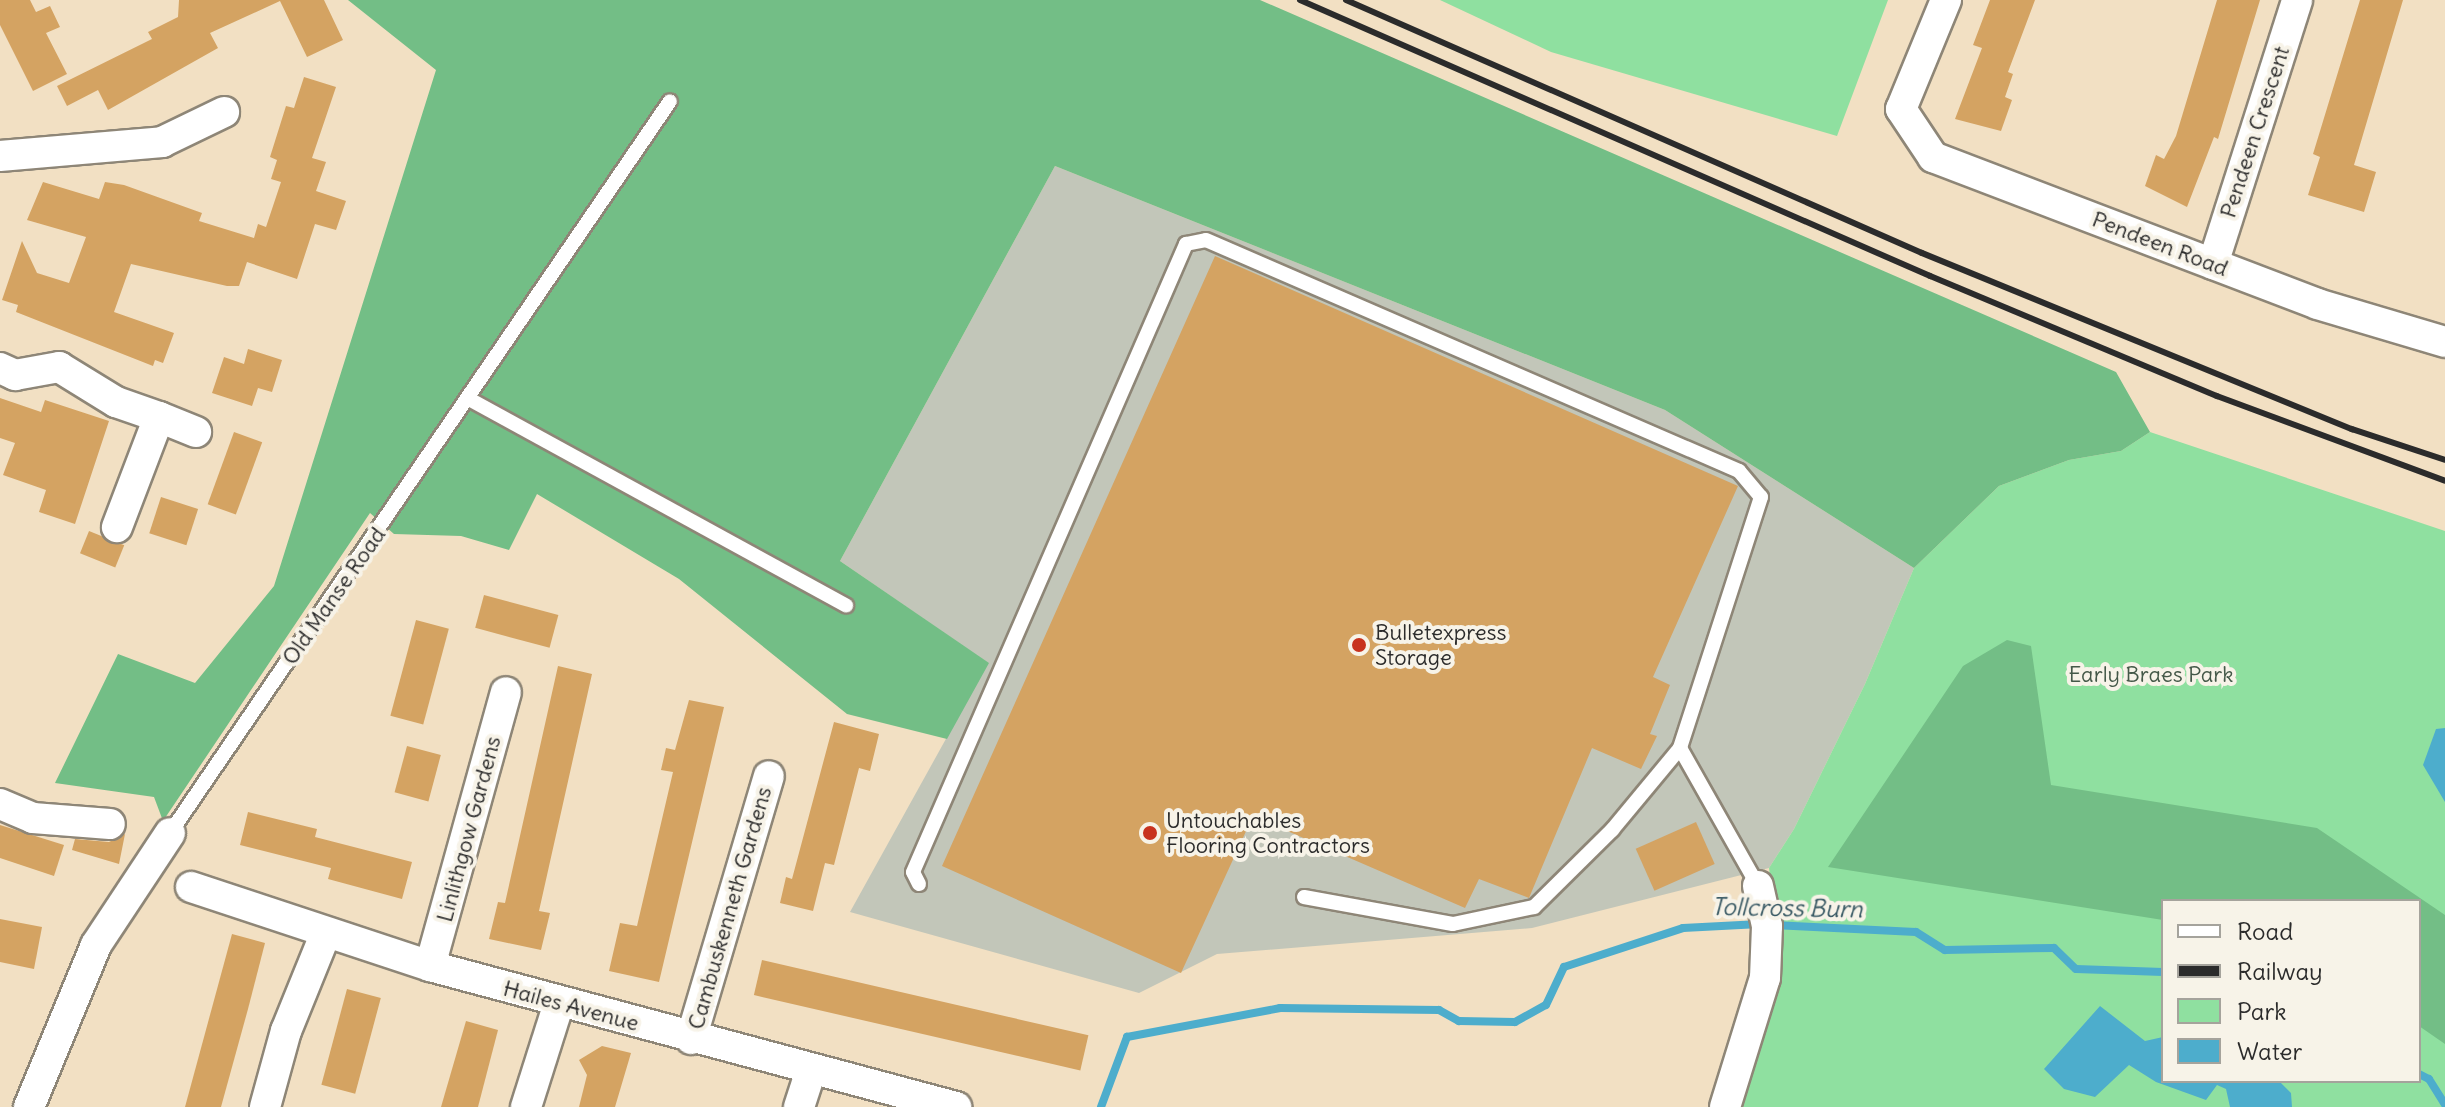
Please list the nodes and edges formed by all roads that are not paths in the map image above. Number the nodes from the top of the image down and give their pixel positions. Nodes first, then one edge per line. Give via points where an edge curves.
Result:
1 (1946, 0) edge
2 (2297, 0) edge
3 (670, 101) dead end
4 (224, 112) dead end
5 (0, 156) edge
6 (2213, 264) junction
7 (2445, 342) edge
8 (0, 368) edge
9 (469, 399) junction
10 (159, 417) junction
11 (196, 432) dead end
12 (117, 527) dead end
13 (846, 605) dead end
14 (506, 692) dead end
15 (1680, 748) junction
16 (769, 776) dead end
17 (0, 804) edge
18 (110, 824) dead end
19 (170, 833) joint
20 (919, 884) dead end
21 (1758, 886) joint
22 (191, 887) dead end
23 (1304, 897) dead end
24 (325, 935) junction
25 (430, 966) junction
26 (559, 1003) junction
27 (691, 1039) junction
28 (811, 1071) junction
29 (29, 1107) edge
30 (265, 1107) edge
31 (526, 1107) edge
32 (799, 1107) edge
33 (956, 1107) edge
34 (1725, 1107) edge

1 - 6 street, Pendeen Road via 1901,109 1933,157
2 - 6 street, Pendeen Crescent
3 - 9 lane, Old Manse Road
4 - 5 street via 162,142
6 - 7 street, Pendeen Road via 2317,304
8 - 10 street via 15,375 59,367 116,402
9 - 13 lane
9 - 19 lane, Old Manse Road
10 - 11 street
10 - 12 street
14 - 25 street, Linlithgow Gardens
15 - 20 lane via 1761,497 1739,471 1206,240 1186,244 913,872
15 - 21 lane
15 - 23 lane via 1612,830 1534,907 1453,924
16 - 27 street, Cambuskenneth Gardens
17 - 18 street via 33,818
19 - 29 street, Old Manse Road via 96,945
21 - 34 street via 1767,926 1765,978
22 - 24 street, Hailes Avenue
24 - 25 street, Hailes Avenue
24 - 30 street via 286,1031
25 - 26 street, Hailes Avenue
26 - 27 street, Hailes Avenue
26 - 31 street
27 - 28 street, Hailes Avenue
28 - 32 street
28 - 33 street, Hailes Avenue

